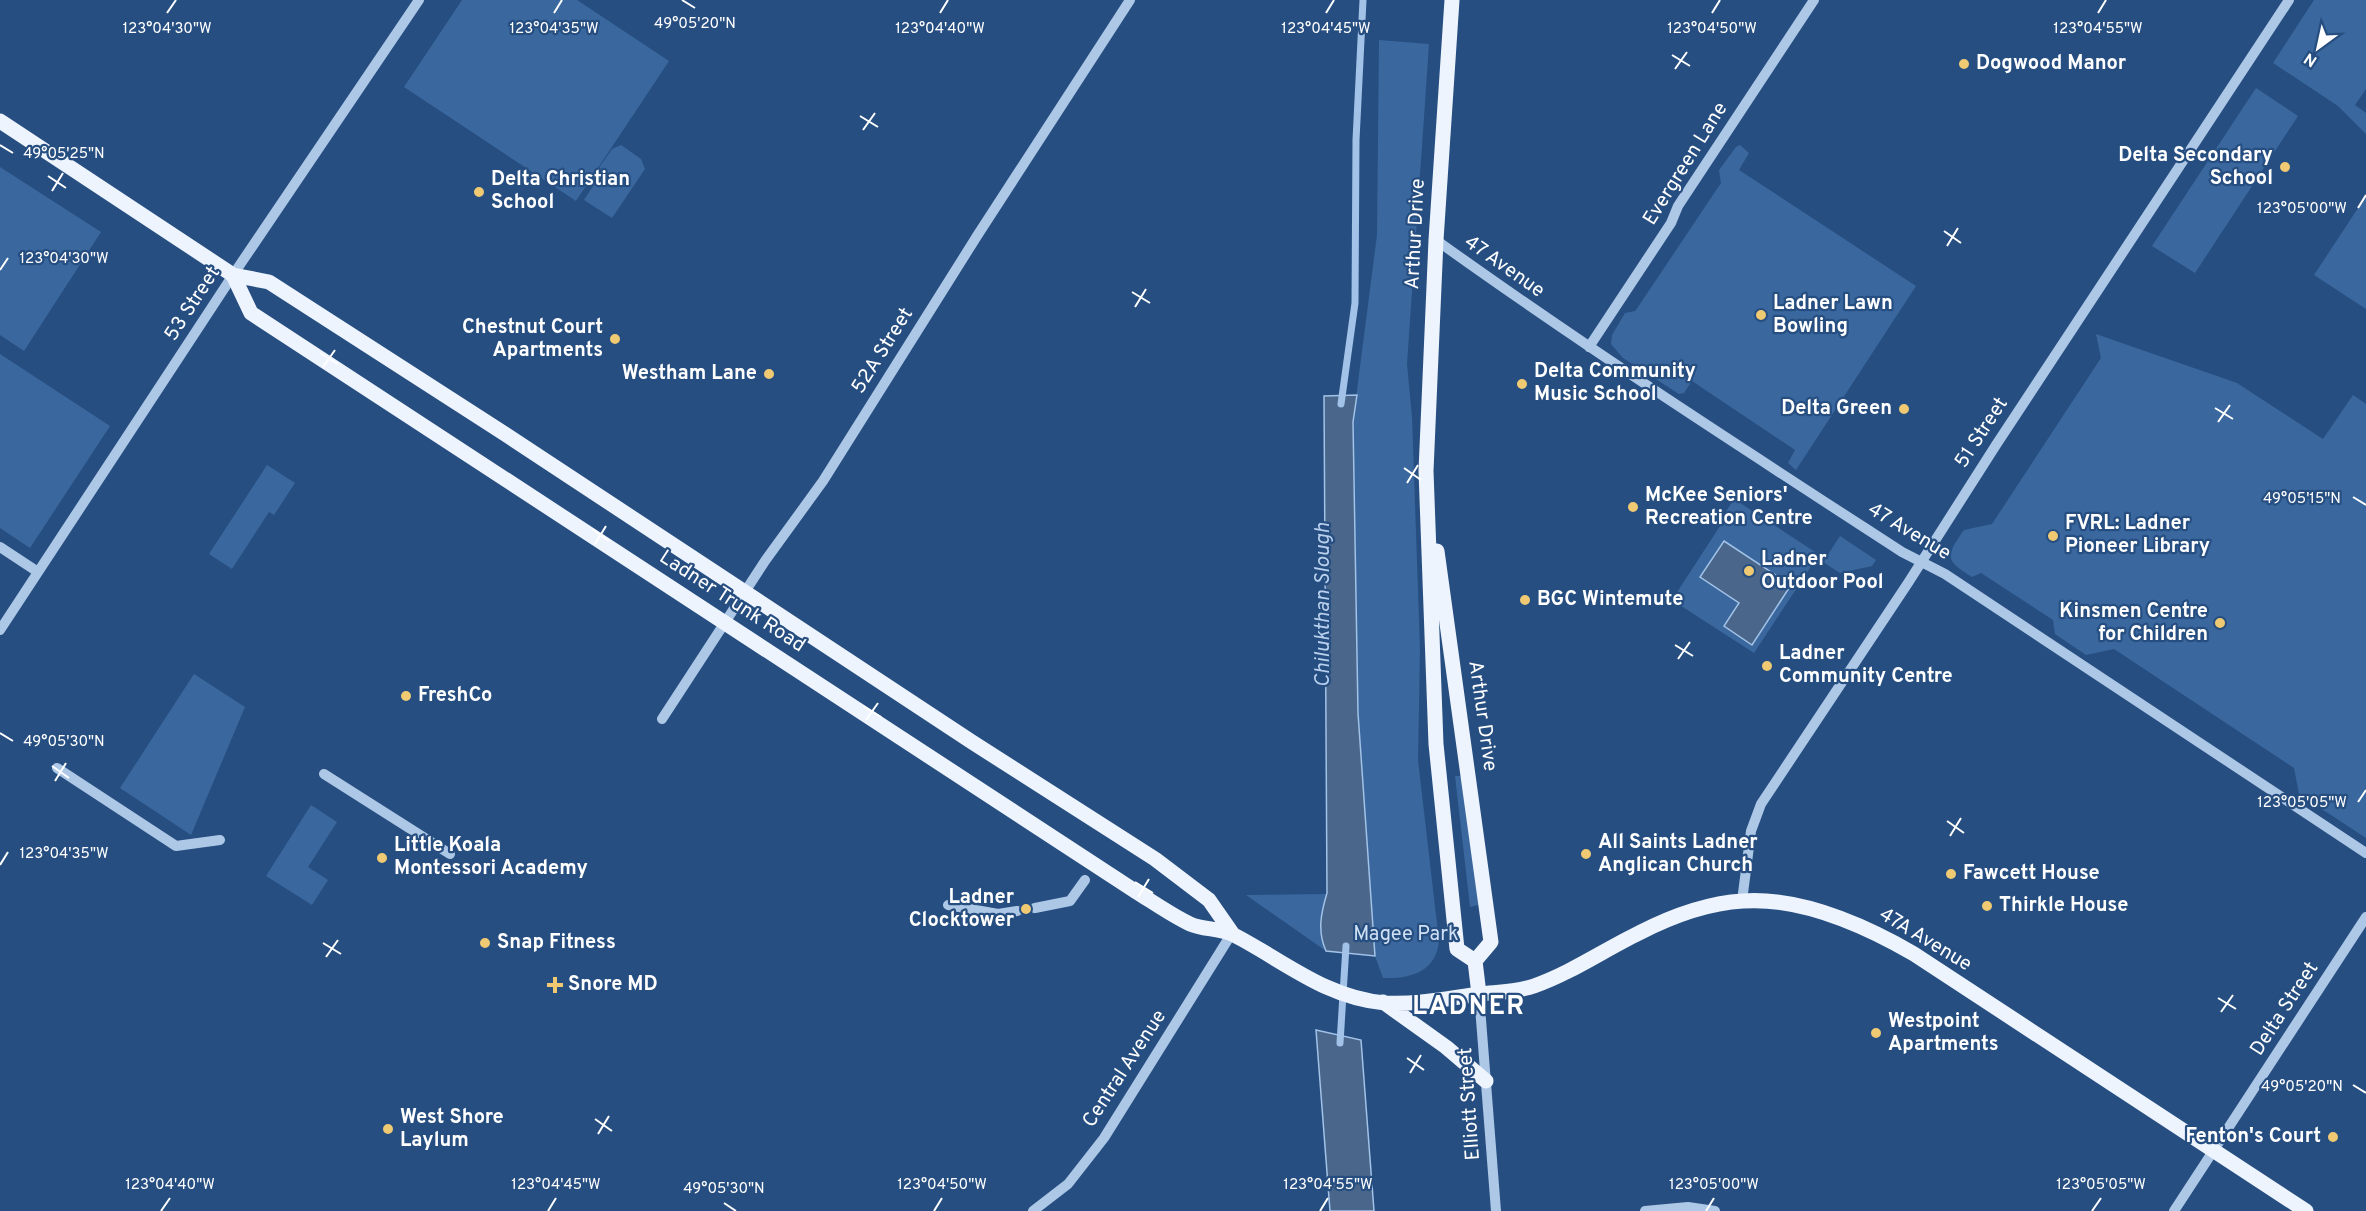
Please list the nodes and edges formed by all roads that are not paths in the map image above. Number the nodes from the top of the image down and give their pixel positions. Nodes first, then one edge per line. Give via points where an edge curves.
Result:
1 (419, 0) edge
2 (1130, 0) edge
3 (1452, 0) edge
4 (1814, 0) edge
5 (2289, 0) edge
6 (0, 121) edge
7 (1436, 240) junction
8 (233, 275) junction
9 (1589, 347) junction
10 (1426, 471) junction
11 (0, 547) edge
12 (1921, 562) junction
13 (38, 572) junction
14 (744, 592) junction
15 (725, 622) junction
16 (0, 630) edge
17 (663, 719) dead end
18 (57, 768) dead end
19 (324, 774) dead end
20 (220, 840) dead end
21 (2366, 853) edge
22 (450, 854) dead end
23 (1084, 880) dead end
24 (1742, 901) junction
25 (948, 905) dead end
26 (1035, 908) tunnel mouth
27 (1017, 911) tunnel mouth
28 (2366, 917) edge
29 (1232, 933) junction
30 (1475, 960) junction
31 (1479, 994) junction
32 (1383, 1002) junction
33 (1485, 1081) junction
34 (2213, 1151) junction
35 (1033, 1211) edge
36 (1496, 1211) edge
37 (1645, 1211) edge
38 (1715, 1211) edge
39 (2174, 1211) edge
40 (2306, 1211) edge

1 - 8 street, 53 Street
2 - 14 street, 52A Street via 823,481
3 - 7 main road, Arthur Drive
4 - 9 street, Evergreen Lane
5 - 12 street, 51 Street
6 - 8 main road, Ladner Trunk Road
7 - 9 street, 47 Avenue
7 - 10 main road, Arthur Drive
8 - 13 street, 53 Street
8 - 14 main road, Ladner Trunk Road via 269,282
8 - 15 main road, Ladner Trunk Road via 251,314
9 - 12 street, 47 Avenue
10 - 30 main road, Arthur Drive via 1491,942
10 - 30 main road, Arthur Drive via 1439,767 1457,949
11 - 13 street
12 - 21 street, 47 Avenue via 1945,574
12 - 24 street, 51 Street via 1761,804 1751,831
13 - 16 street, 53 Street
14 - 15 street, 52A Street
14 - 29 main road, Ladner Trunk Road via 1155,859 1209,900
15 - 17 street, 52A Street
15 - 29 main road, Ladner Trunk Road via 1136,891 1191,924
18 - 20 street via 176,846
19 - 22 street
23 - 26 street via 1070,901
24 - 31 main road, 47A Avenue via 1711,906 1638,933 1535,986
24 - 34 main road, 47A Avenue via 1808,909 1889,940
25 - 27 street via 998,914
28 - 34 street, Delta Street
29 - 32 main road, Ladner Trunk Road via 1324,987
29 - 35 street, Central Avenue via 1104,1138 1068,1184
30 - 31 main road
31 - 32 main road, Ladner Trunk Road
31 - 33 street, Elliott Street
32 - 33 main road
33 - 36 street, Elliott Street
34 - 39 street, Delta Street
34 - 40 main road, 47A Avenue
37 - 38 street via 1689,1207

